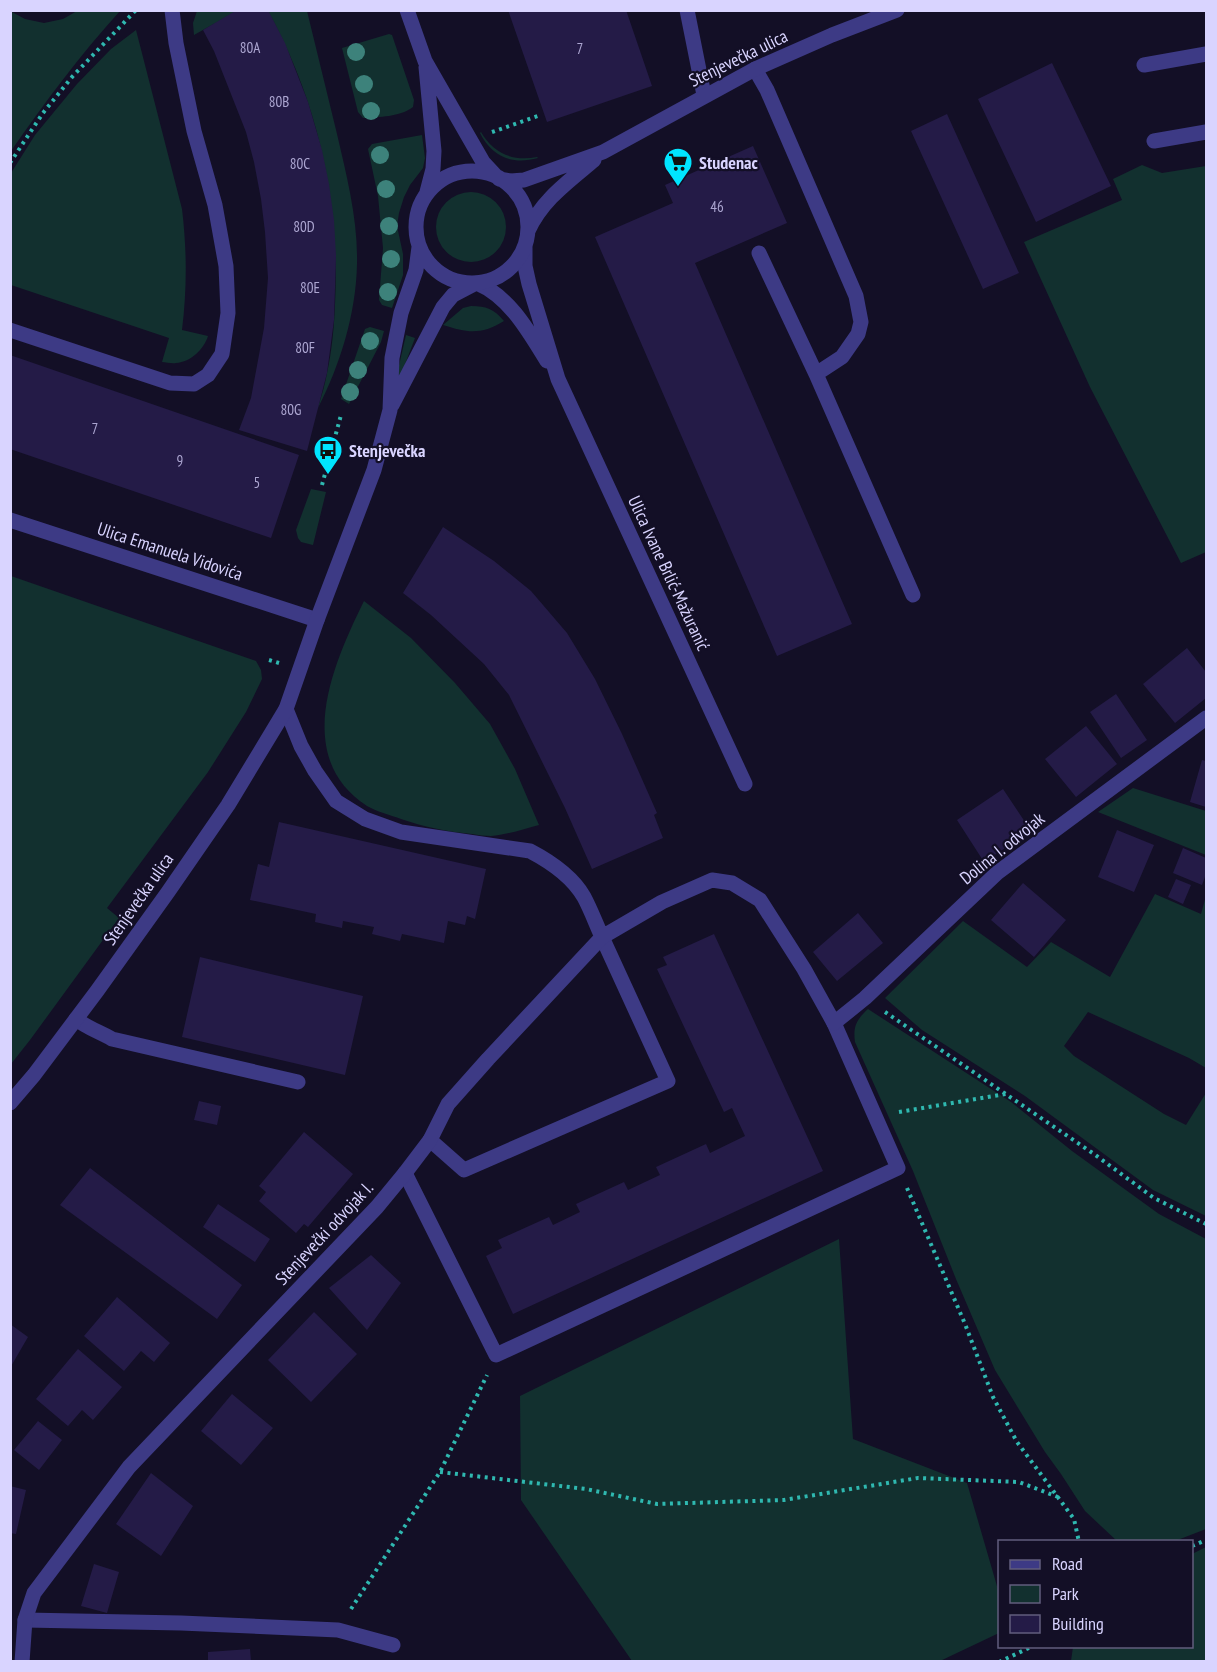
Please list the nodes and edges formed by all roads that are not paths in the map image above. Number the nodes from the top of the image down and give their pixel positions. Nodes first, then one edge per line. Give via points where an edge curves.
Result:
1 (172, 10) edge
2 (407, 10) edge
3 (687, 10) edge
4 (897, 10) edge
5 (1206, 54) edge
6 (425, 61) junction
7 (1144, 65) dead end
8 (755, 69) junction
9 (704, 95) junction
10 (1206, 132) edge
11 (1154, 141) dead end
12 (603, 152) junction
13 (499, 179) junction
14 (427, 193) junction
15 (528, 231) junction
16 (419, 247) junction
17 (525, 248) junction
18 (759, 253) dead end
19 (476, 283) junction
20 (10, 330) edge
21 (816, 374) junction
22 (558, 379) junction
23 (390, 410) junction
24 (10, 520) edge
25 (913, 595) dead end
26 (316, 620) junction
27 (286, 709) junction
28 (1206, 718) edge
29 (745, 784) dead end
30 (602, 937) junction
31 (76, 1019) junction
32 (834, 1023) junction
33 (298, 1082) dead end
34 (10, 1103) edge
35 (430, 1140) junction
36 (405, 1173) junction
37 (25, 1620) junction
38 (393, 1645) dead end
39 (22, 1662) edge

1 - 20 street via 194,130 215,205 226,266 228,313 222,354 208,375 194,384 170,383
2 - 6 street
3 - 9 street
4 - 8 street, Stenjevečka ulica
5 - 7 street
6 - 13 street via 483,162
6 - 14 street via 434,151
8 - 9 street, Stenjevečka ulica
8 - 21 street via 856,296 861,322 858,334 842,357
9 - 12 street, Stenjevečka ulica
10 - 11 street
12 - 13 street, Stenjevečka ulica via 524,180
12 - 15 street, Stenjevečka ulica via 548,199
13 - 14 street via 475,171 456,173 440,180
13 - 15 street via 520,198
14 - 16 street via 415,228
15 - 17 street
16 - 19 street via 442,276
16 - 23 street, Stenjevečka ulica via 392,358
17 - 19 street via 504,274
17 - 22 street, Ulica Ivane Brlić-Mažuranić via 529,284
18 - 21 street
19 - 22 street, Ulica Ivane Brlić-Mažuranić via 498,295 524,326
19 - 23 street, Stenjevečka ulica via 453,295 443,307
21 - 25 street
22 - 29 street, Ulica Ivane Brlić-Mažuranić
23 - 26 street, Stenjevečka ulica via 374,470
24 - 26 street, Ulica Emanuela Vidovića
26 - 27 street, Stenjevečka ulica
27 - 30 street via 301,746 336,801 365,819 402,832 530,851 569,878 584,897
27 - 31 street, Stenjevečka ulica via 228,805
28 - 32 street, Dolina I. odvojak via 997,873
30 - 32 street, Stenjevečki odvojak I. via 662,902 712,880 732,883 760,900
30 - 35 street, Stenjevečki odvojak I. via 448,1104
30 - 35 street via 668,1082 464,1170
31 - 33 street via 86,1028 112,1039
31 - 34 street, Stenjevečka ulica
32 - 36 street via 898,1168 496,1355
35 - 36 street, Stenjevečki odvojak I.
36 - 37 street, Stenjevečki odvojak I. via 129,1467 34,1593
37 - 38 street via 338,1630
37 - 39 street, Stenjevečki odvojak I.

